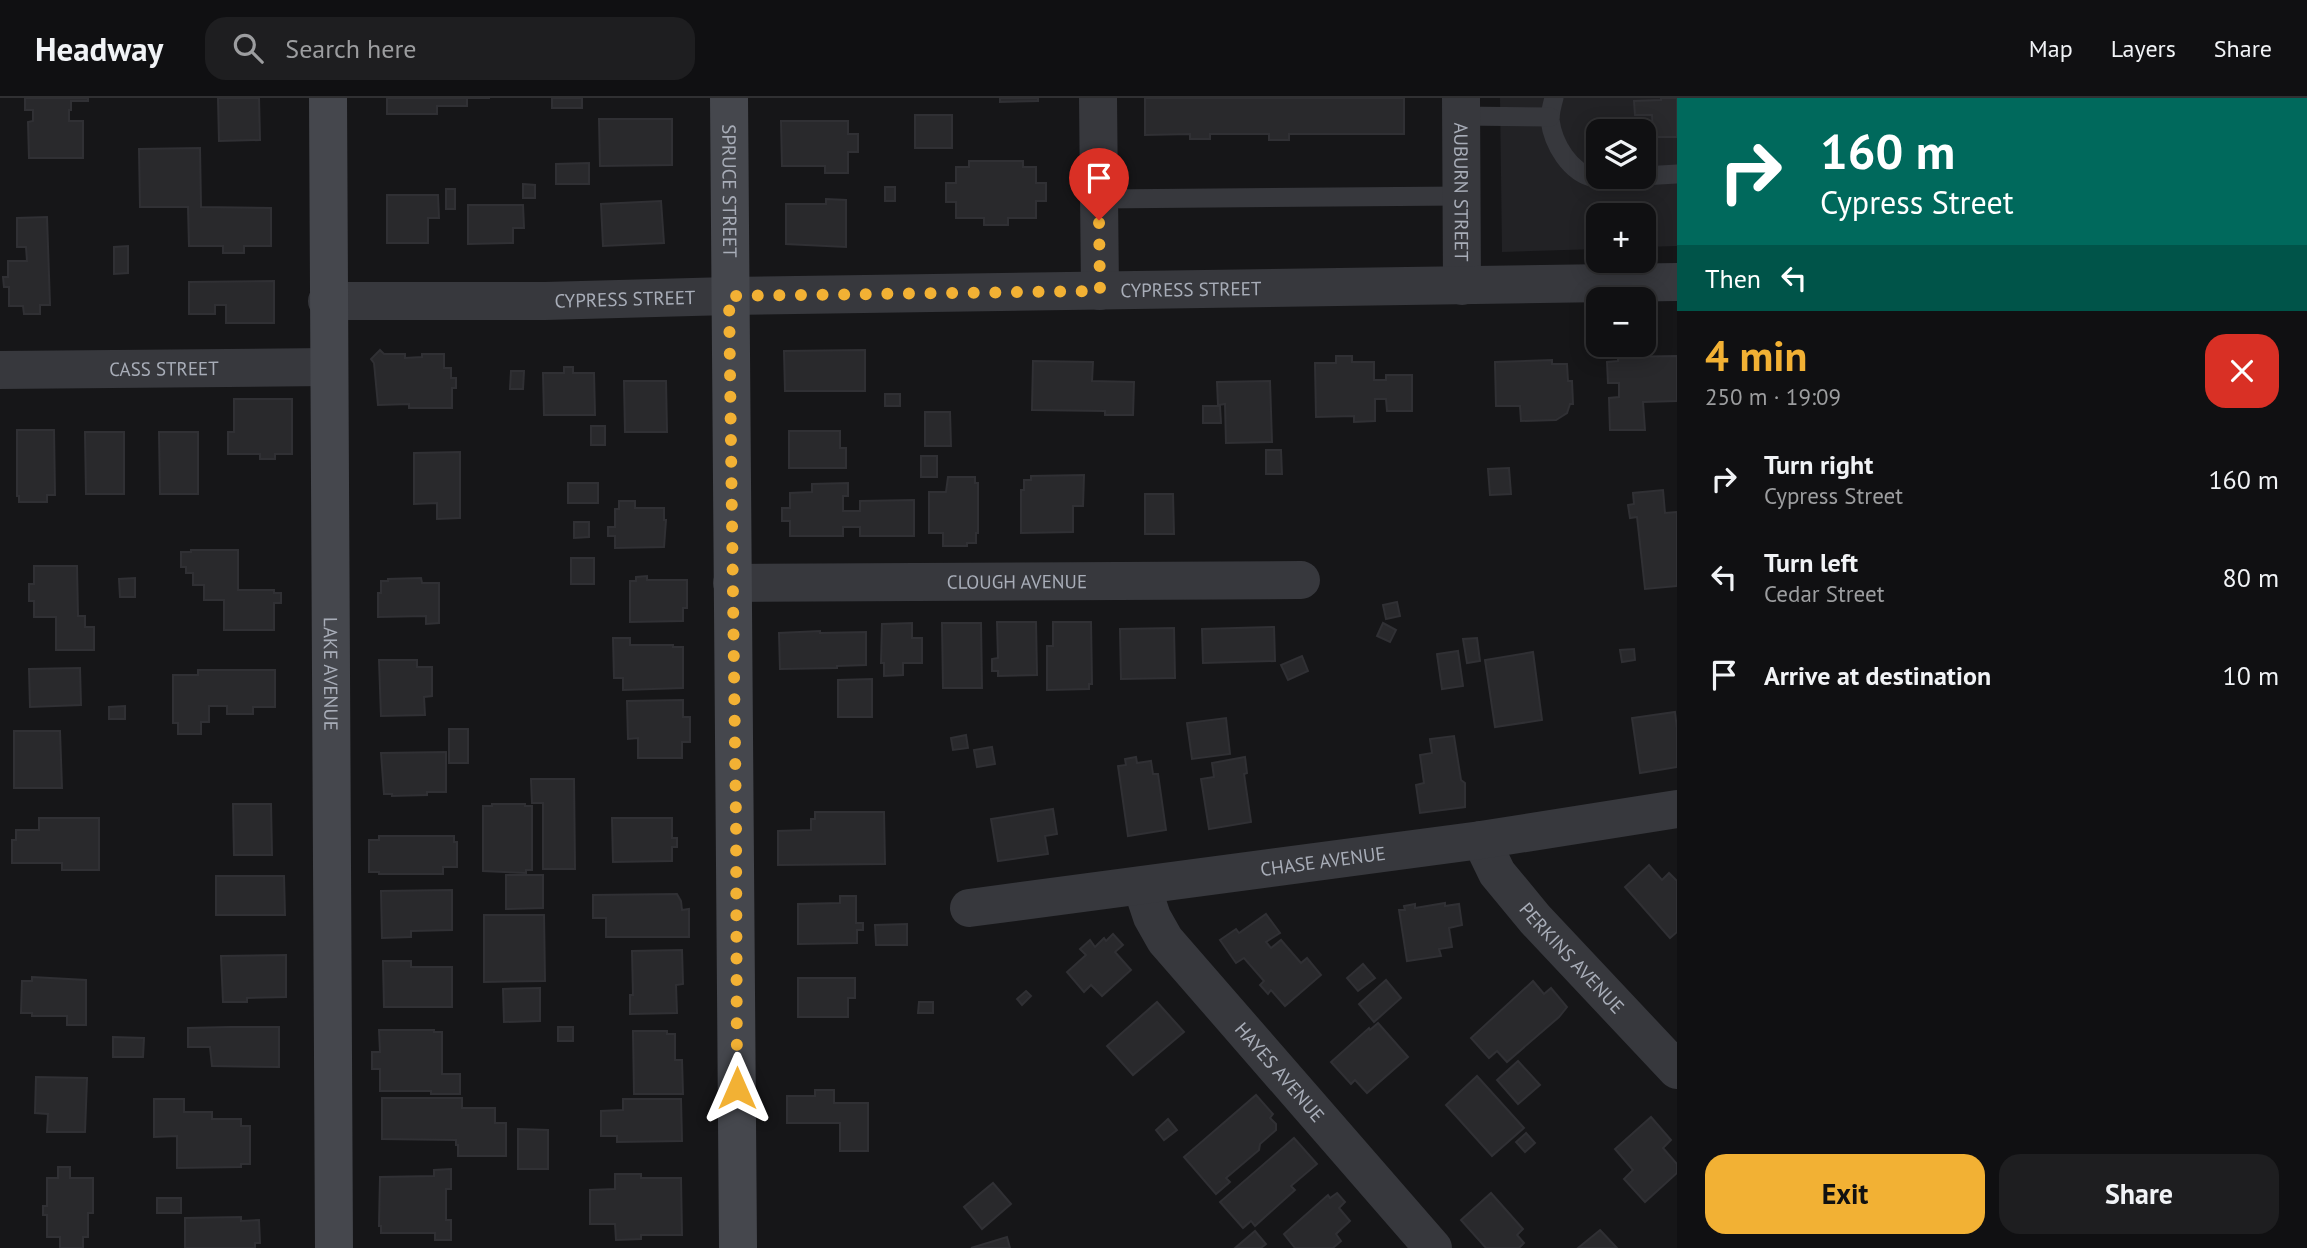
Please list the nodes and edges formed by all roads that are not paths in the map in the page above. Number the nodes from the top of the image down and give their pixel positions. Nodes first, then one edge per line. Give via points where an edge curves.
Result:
1 (328, 98) edge
2 (729, 98) edge
3 (1098, 98) edge
4 (1461, 107) edge
5 (1552, 108) edge
6 (1677, 174) edge
7 (1586, 175) edge
8 (1656, 175) edge
9 (1462, 196) junction
10 (1099, 199) junction
11 (1677, 282) edge
12 (1462, 286) junction
13 (1100, 291) junction
14 (729, 296) junction
15 (327, 301) junction
16 (328, 367) junction
17 (0, 370) edge
18 (1301, 580) dead end
19 (732, 583) junction
20 (1677, 809) edge
21 (1481, 840) junction
22 (1142, 887) junction
23 (969, 908) dead end
24 (1677, 1070) edge
25 (334, 1248) edge
26 (737, 1248) edge
27 (1433, 1248) edge

1 - 15 street, LAKE AVENUE
2 - 14 street, SPRUCE STREET
3 - 10 street
4 - 5 lane
4 - 9 street, AUBURN STREET
5 - 7 lane via 1554,138 1563,154
6 - 8 lane
9 - 10 lane
9 - 12 street, AUBURN STREET
10 - 13 street
11 - 12 street, CYPRESS STREET
12 - 13 street, CYPRESS STREET
13 - 14 street, CYPRESS STREET
14 - 15 street, CYPRESS STREET
14 - 19 street, SPRUCE STREET
15 - 16 street, LAKE AVENUE
16 - 17 street, CASS STREET
16 - 25 street, LAKE AVENUE
18 - 19 street, CLOUGH AVENUE
19 - 26 street, SPRUCE STREET
20 - 21 street, CHASE AVENUE
21 - 22 street, CHASE AVENUE
21 - 24 street, PERKINS AVENUE via 1497,873 1535,919
22 - 23 street, CHASE AVENUE
22 - 27 street, HAYES AVENUE via 1152,917 1171,948

